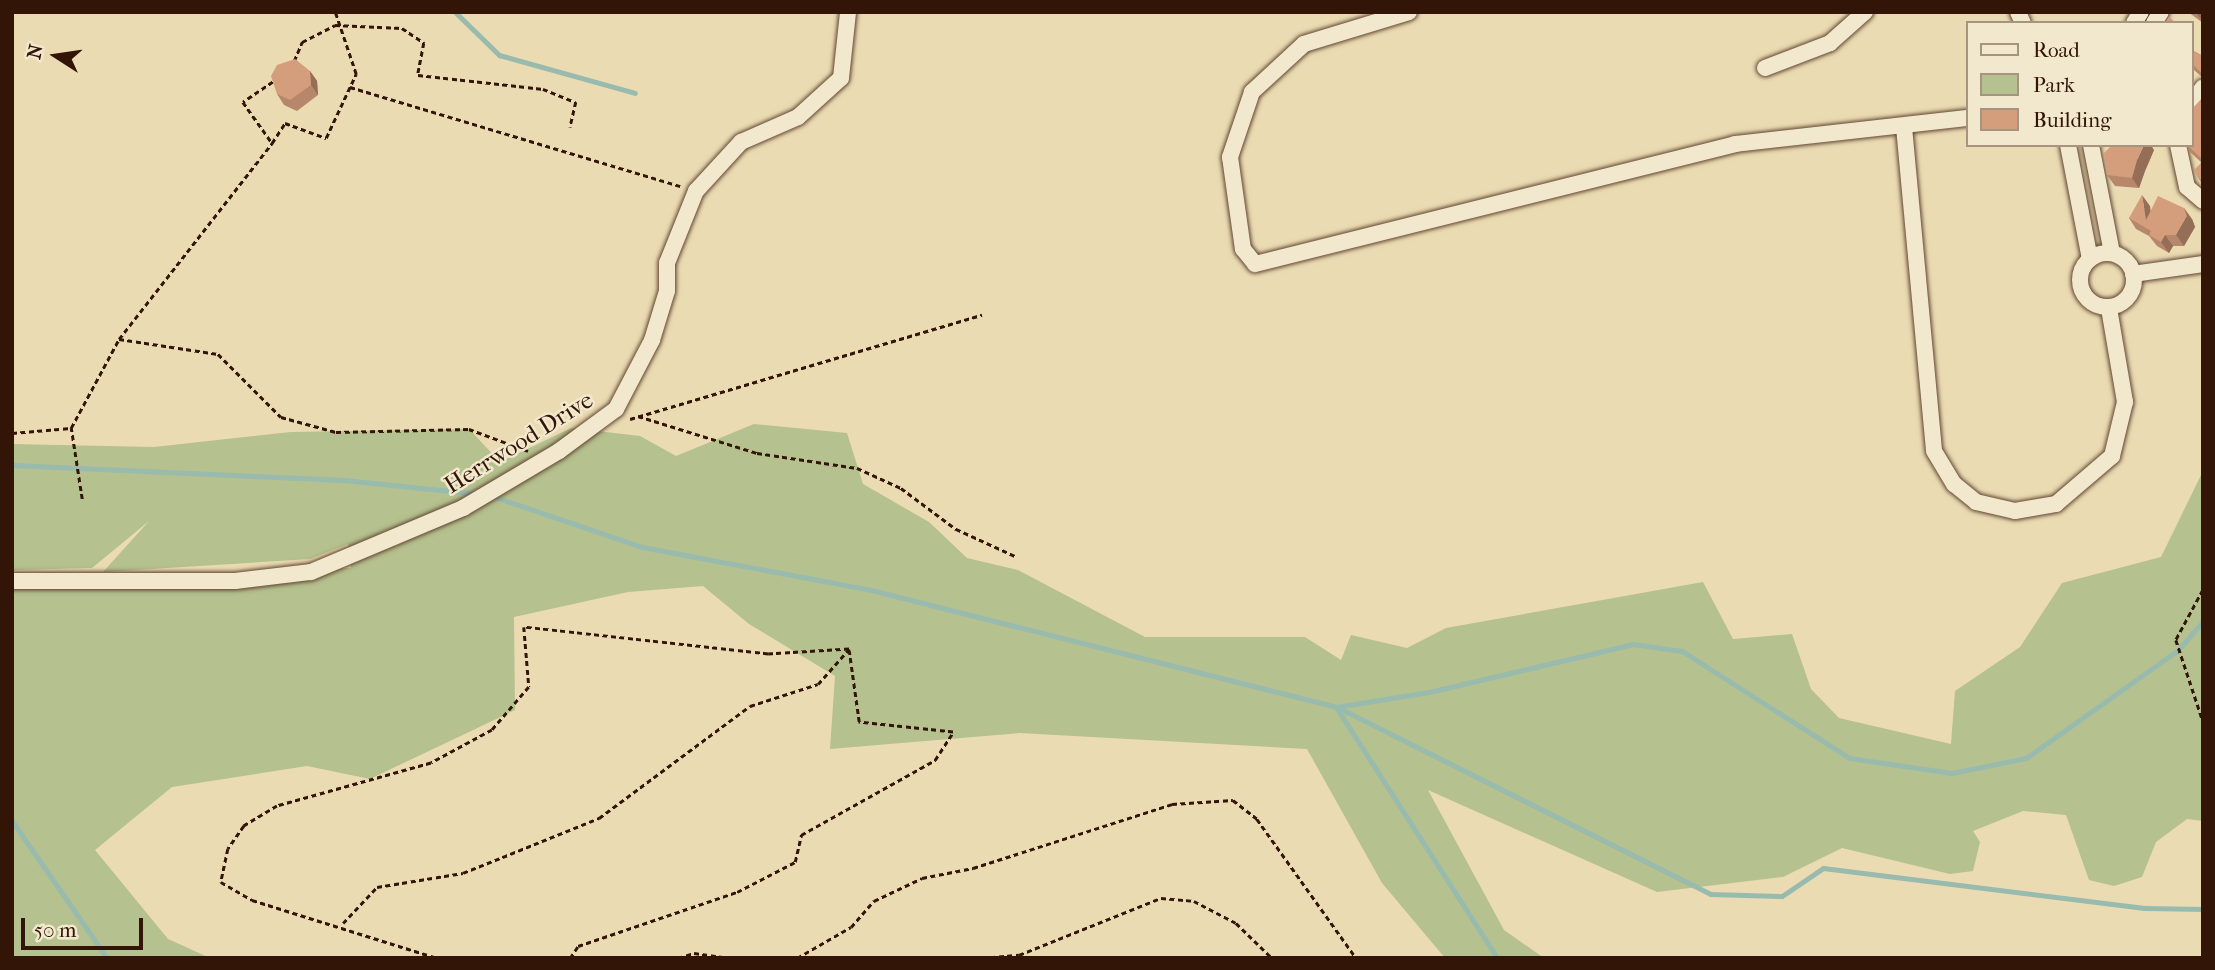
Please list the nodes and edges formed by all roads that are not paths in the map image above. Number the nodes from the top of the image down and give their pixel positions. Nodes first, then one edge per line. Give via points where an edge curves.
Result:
1 (848, 12) edge
2 (1409, 12) edge
3 (1865, 12) edge
4 (1765, 68) dead end
5 (1966, 118) edge
6 (1904, 127) junction
7 (2068, 147) edge
8 (2091, 147) edge
9 (2178, 147) edge
10 (2203, 201) edge
11 (2112, 253) junction
12 (2090, 259) junction
13 (2203, 264) edge
14 (2133, 274) junction
15 (2109, 308) junction
16 (12, 581) edge

1 - 16 street, Herrwood Drive via 841,78 798,117 741,142 696,191 667,263 667,291 652,340 616,409 548,458 463,508 311,572 235,581
2 - 6 street via 1304,44 1252,92 1230,157 1243,249 1255,264 1735,144
3 - 4 street via 1830,43
5 - 6 street
6 - 15 street via 1934,451 1947,475 1976,502 2015,511 2056,504 2112,456 2125,402
7 - 12 street
8 - 11 street
9 - 10 street via 2187,187
11 - 12 street
11 - 14 street
12 - 15 street via 2081,271 2083,294
13 - 14 street
14 - 15 street via 2129,297

